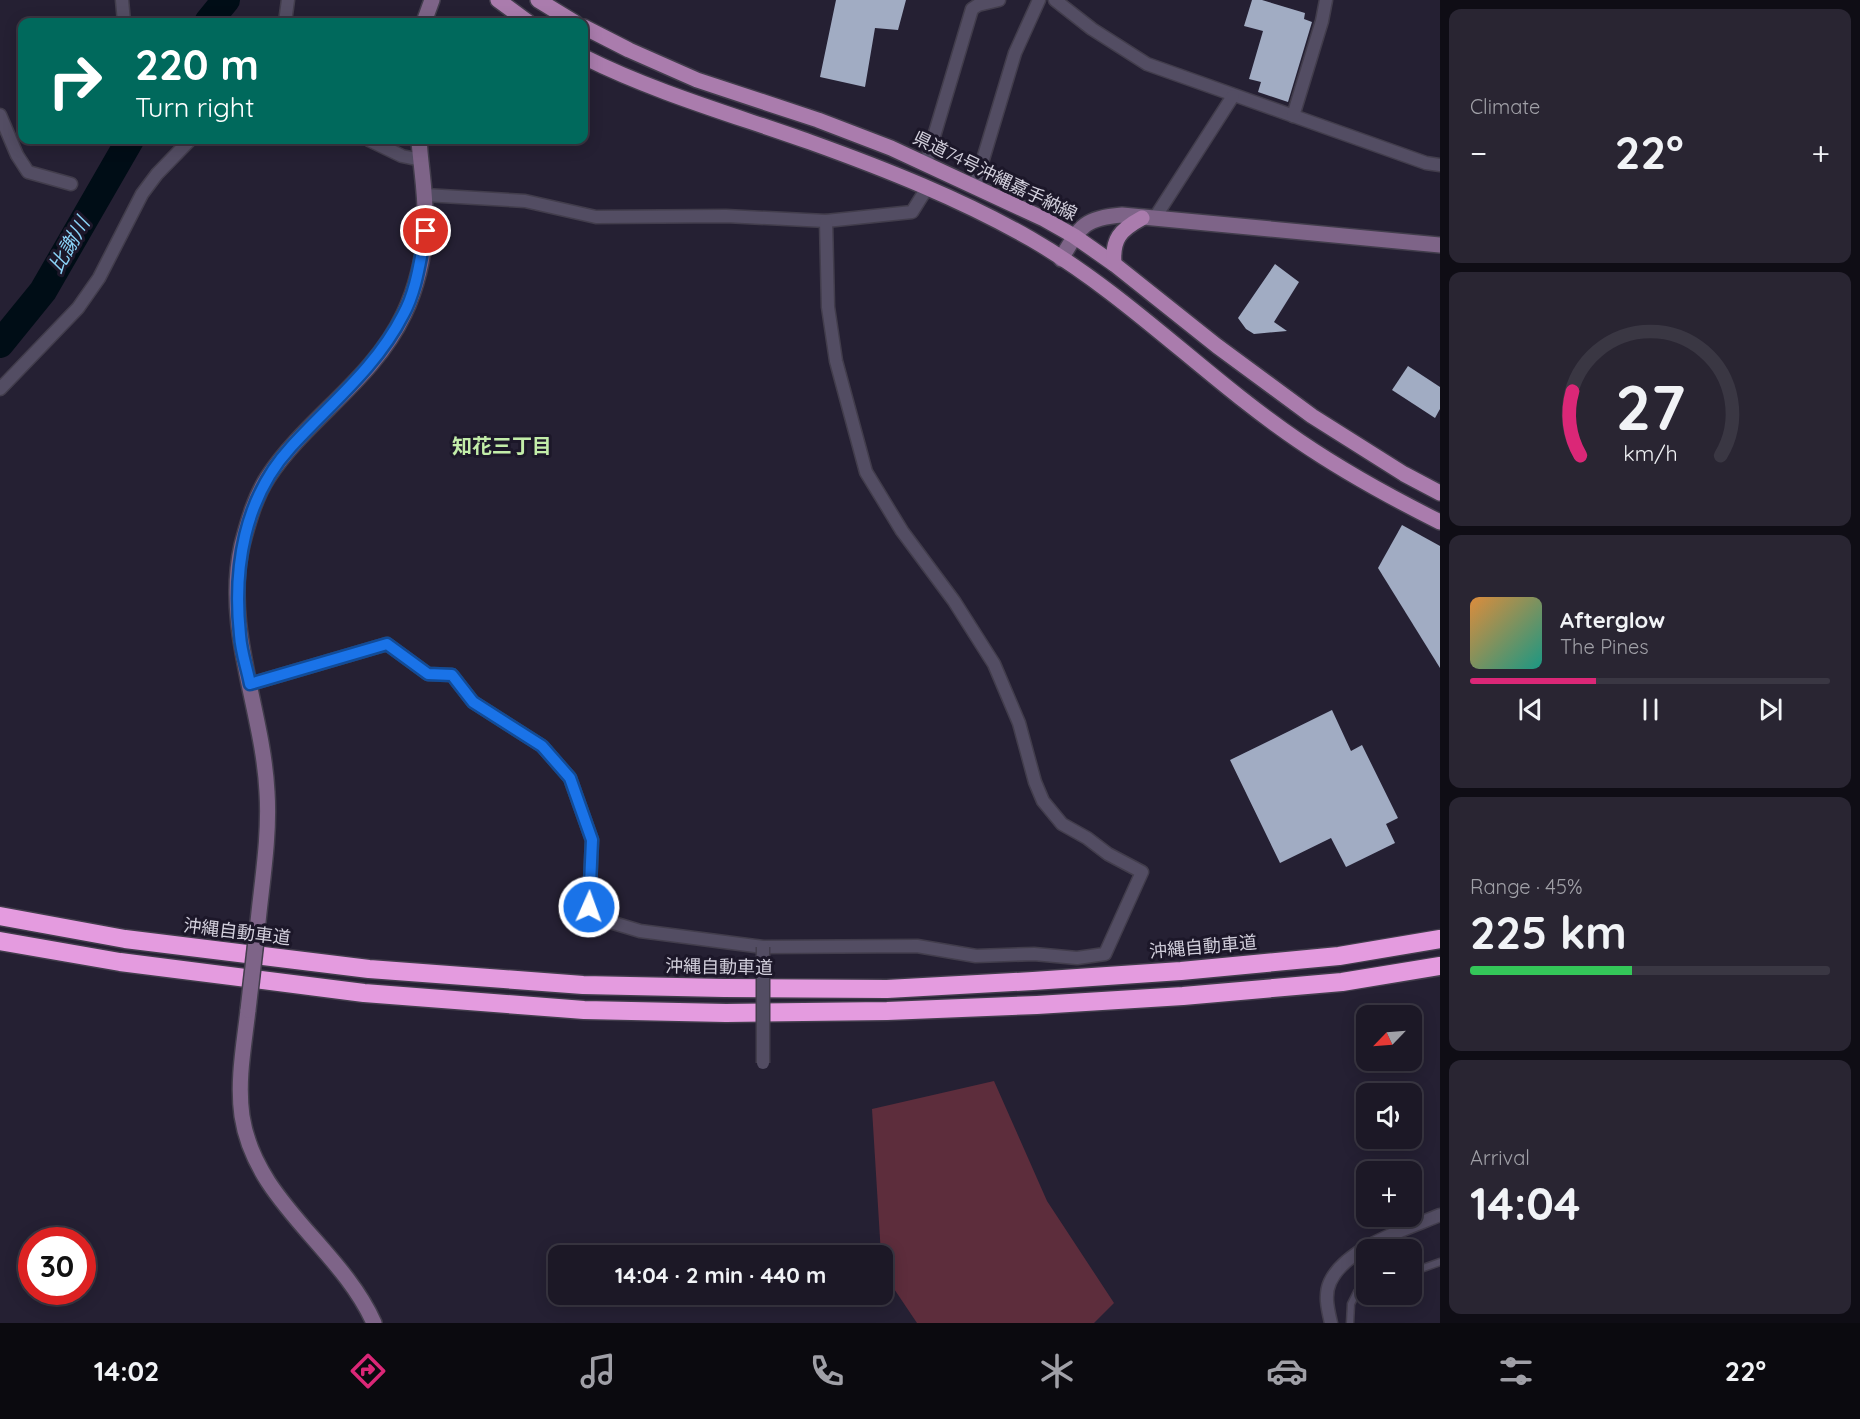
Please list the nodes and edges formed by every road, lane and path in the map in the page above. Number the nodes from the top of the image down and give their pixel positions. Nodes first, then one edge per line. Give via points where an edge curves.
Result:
1 (122, 0) edge
2 (288, 0) edge
3 (432, 0) edge
4 (498, 0) edge
5 (538, 0) edge
6 (999, 0) edge
7 (1039, 0) edge
8 (1055, 0) edge
9 (1326, 0) edge
10 (124, 18) edge
11 (286, 18) edge
12 (425, 18) edge
13 (523, 18) edge
14 (567, 18) edge
15 (588, 29) edge
16 (588, 59) edge
17 (1233, 96) junction
18 (0, 115) edge
19 (1293, 116) junction
20 (186, 144) edge
21 (377, 144) edge
22 (419, 144) edge
23 (421, 160) junction
24 (926, 163) junction
25 (1440, 165) edge
26 (70, 184) dead end
27 (975, 186) junction
28 (927, 188) junction
29 (425, 195) junction
30 (1148, 219) junction
31 (826, 222) junction
32 (1074, 236) junction
33 (1440, 245) edge
34 (1061, 259) junction
35 (1114, 264) junction
36 (0, 389) edge
37 (1440, 493) edge
38 (1440, 522) edge
39 (250, 684) junction
40 (0, 916) edge
41 (1440, 939) edge
42 (0, 941) edge
43 (763, 947) junction
44 (1440, 966) edge
45 (763, 1064) dead end
46 (1440, 1215) edge
47 (1440, 1262) edge
48 (1422, 1268) edge
49 (1356, 1294) edge
50 (374, 1323) edge
51 (1331, 1323) edge
52 (1350, 1323) edge

1 - 10 street
2 - 11 street
3 - 12 street
4 - 13 main road
5 - 14 main road
6 - 24 street via 972,9
7 - 27 street via 1016,53
8 - 17 street via 1147,64
9 - 19 street
15 - 24 main road, 県道74号沖縄嘉手納線 via 697,80 818,120
16 - 28 main road via 683,100 810,142
17 - 19 street
17 - 30 street
18 - 26 street via 28,172
19 - 25 street
20 - 36 street via 142,194 99,278 78,308
21 - 23 street
22 - 23 street
23 - 29 street
24 - 27 main road, 県道74号沖縄嘉手納線
27 - 32 main road, 県道74号沖縄嘉手納線
28 - 31 street via 912,212
28 - 34 main road via 966,205
29 - 31 street via 525,201 596,217 726,216
29 - 39 street via 426,231 405,313 387,345 361,376 290,448 267,478 252,508 242,547 238,590 240,637
30 - 32 street via 1099,217
30 - 33 street
30 - 35 main road via 1125,227 1113,248
31 - 43 street via 828,307 836,361 866,472 994,664 1019,723 1043,801 1062,824 1142,872 1105,954 1077,958 1034,954 976,956 917,946
32 - 34 street
32 - 35 main road, 県道74号沖縄嘉手納線
34 - 38 main road via 1298,441
35 - 37 main road, 県道74号沖縄嘉手納線 via 1312,416
39 - 43 street via 387,644 428,674 452,675 473,702 542,746 570,778 592,840 589,907 596,915 640,931
39 - 50 street, bridge via 267,793 266,839 240,1079 242,1115 261,1173 277,1197 342,1270
40 - 41 highway, 沖縄自動車道 via 125,939 369,969 583,985 712,988 887,989 1044,981 1340,956
42 - 44 highway via 120,962 364,993 584,1010 886,1011 1037,1005 1341,982
43 - 45 street, bridge
46 - 51 street via 1354,1254 1339,1268 1329,1283
47 - 48 lane
49 - 52 lane

